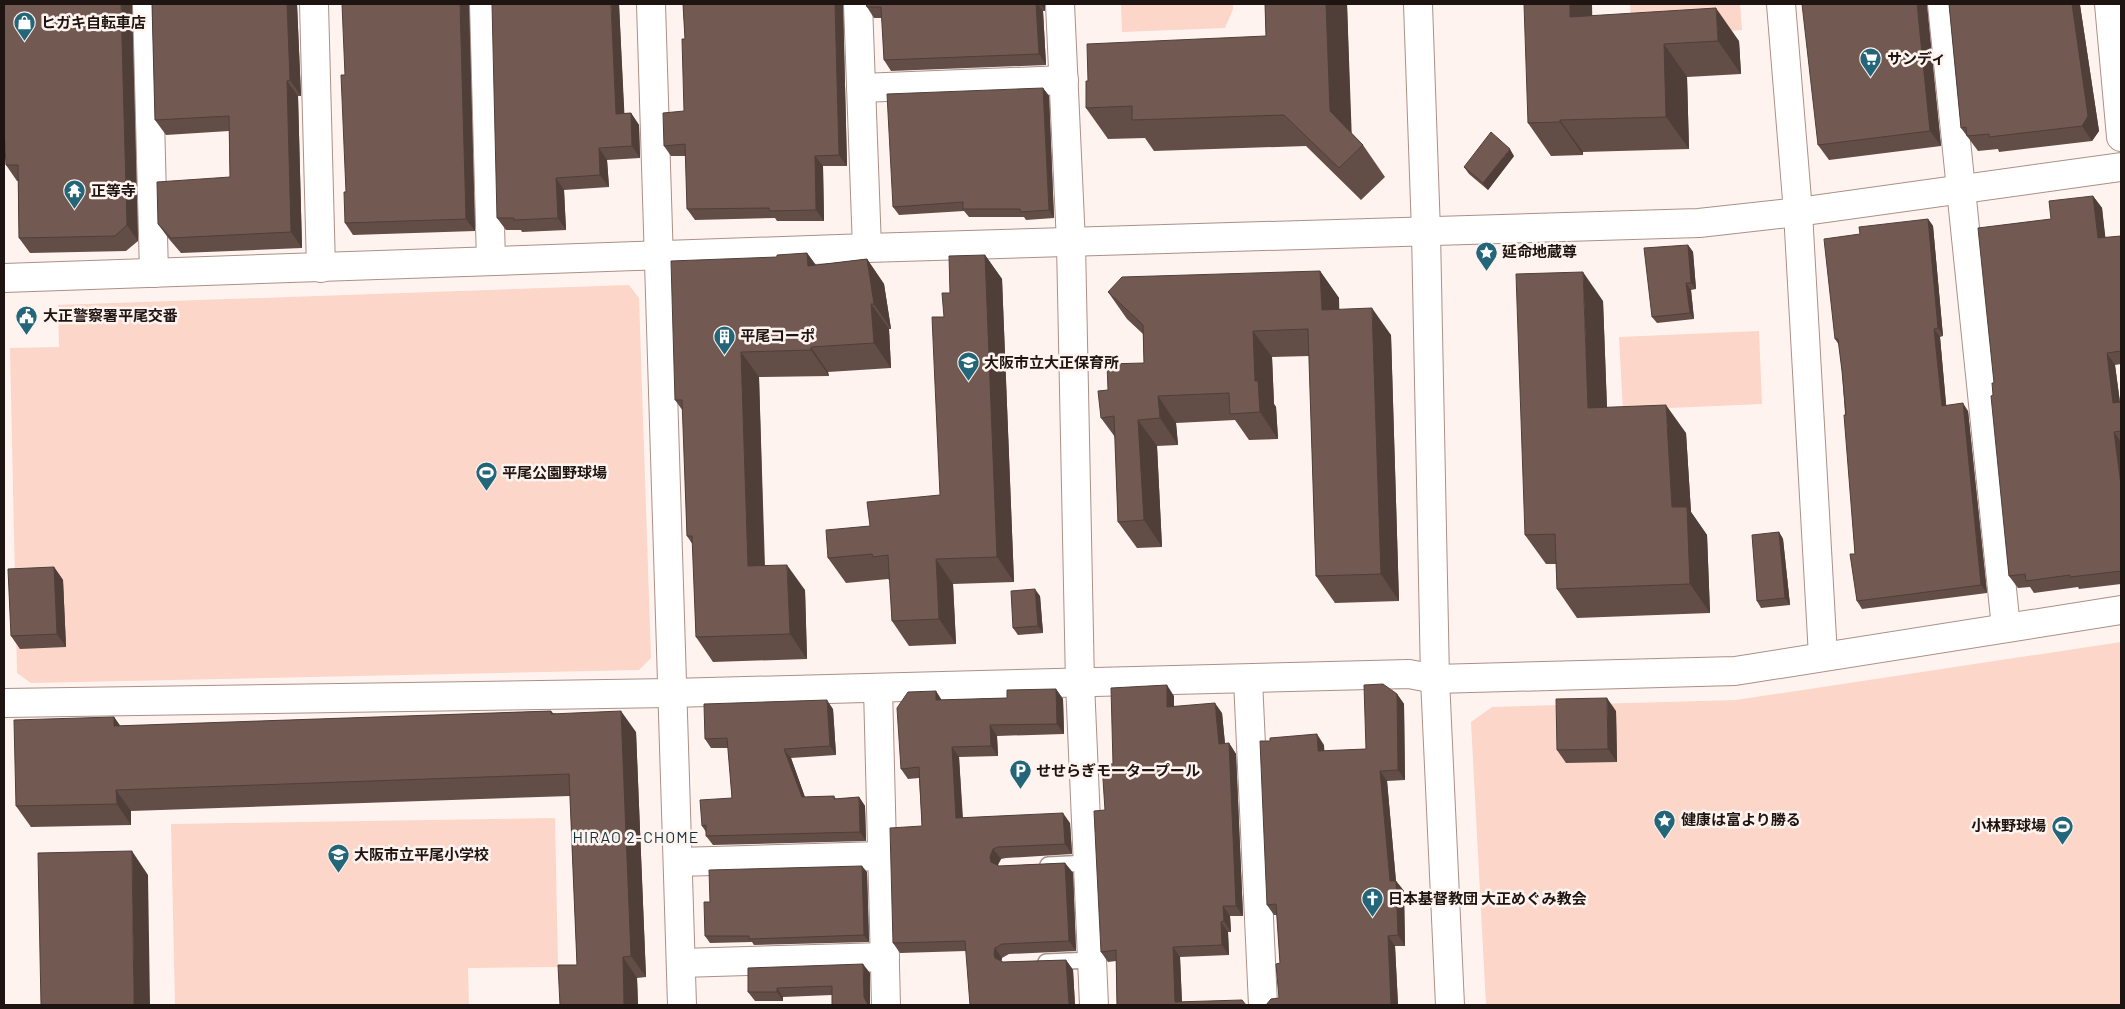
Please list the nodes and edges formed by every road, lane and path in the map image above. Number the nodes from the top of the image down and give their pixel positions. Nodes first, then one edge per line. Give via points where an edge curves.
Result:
1 (147, 4) edge
2 (314, 4) edge
3 (484, 4) edge
4 (651, 4) edge
5 (858, 4) edge
6 (1060, 4) edge
7 (1418, 4) edge
8 (1781, 4) edge
9 (1942, 4) edge
10 (2109, 4) edge
11 (1064, 80) junction
12 (861, 88) junction
13 (2121, 137) edge
14 (2121, 167) edge
15 (1961, 189) junction
16 (1798, 212) junction
17 (1426, 232) junction
18 (1071, 243) junction
19 (867, 248) junction
20 (659, 256) junction
21 (491, 261) junction
22 (321, 268) junction
23 (154, 273) junction
24 (4, 278) edge
25 (2121, 610) edge
26 (2006, 628) junction
27 (1824, 656) junction
28 (1435, 679) junction
29 (1248, 680) junction
30 (1080, 684) junction
31 (878, 688) junction
32 (671, 693) junction
33 (4, 703) edge
34 (882, 856) junction
35 (678, 862) junction
36 (1088, 863) junction
37 (1034, 866) edge
38 (885, 957) junction
39 (1092, 960) junction
40 (1028, 962) edge
41 (681, 963) junction
42 (682, 1005) edge
43 (886, 1005) edge
44 (1094, 1005) edge
45 (1263, 1005) edge
46 (1450, 1005) edge

1 - 23 street
2 - 22 street
3 - 21 street
4 - 20 street
5 - 12 street
6 - 11 street
7 - 17 street
8 - 16 street
9 - 15 street
10 - 13 street
11 - 12 street
11 - 18 street
12 - 19 street
14 - 15 street
15 - 16 street
15 - 26 street
16 - 17 street via 1699,223
16 - 27 street
17 - 18 street
17 - 28 street
18 - 19 street
18 - 30 street
19 - 20 street
20 - 21 street
20 - 32 street
21 - 22 street
22 - 23 street
23 - 24 street
25 - 26 street
26 - 27 street
27 - 28 street via 1735,671
28 - 29 street via 1409,674
28 - 46 street
29 - 30 street
29 - 45 street
30 - 31 street
30 - 36 street
31 - 32 street
31 - 34 street
32 - 33 street
32 - 35 street
34 - 35 street
34 - 38 street
35 - 41 street
36 - 37 lane
36 - 39 street
38 - 41 street
38 - 43 street
39 - 40 lane
39 - 44 street
41 - 42 street

